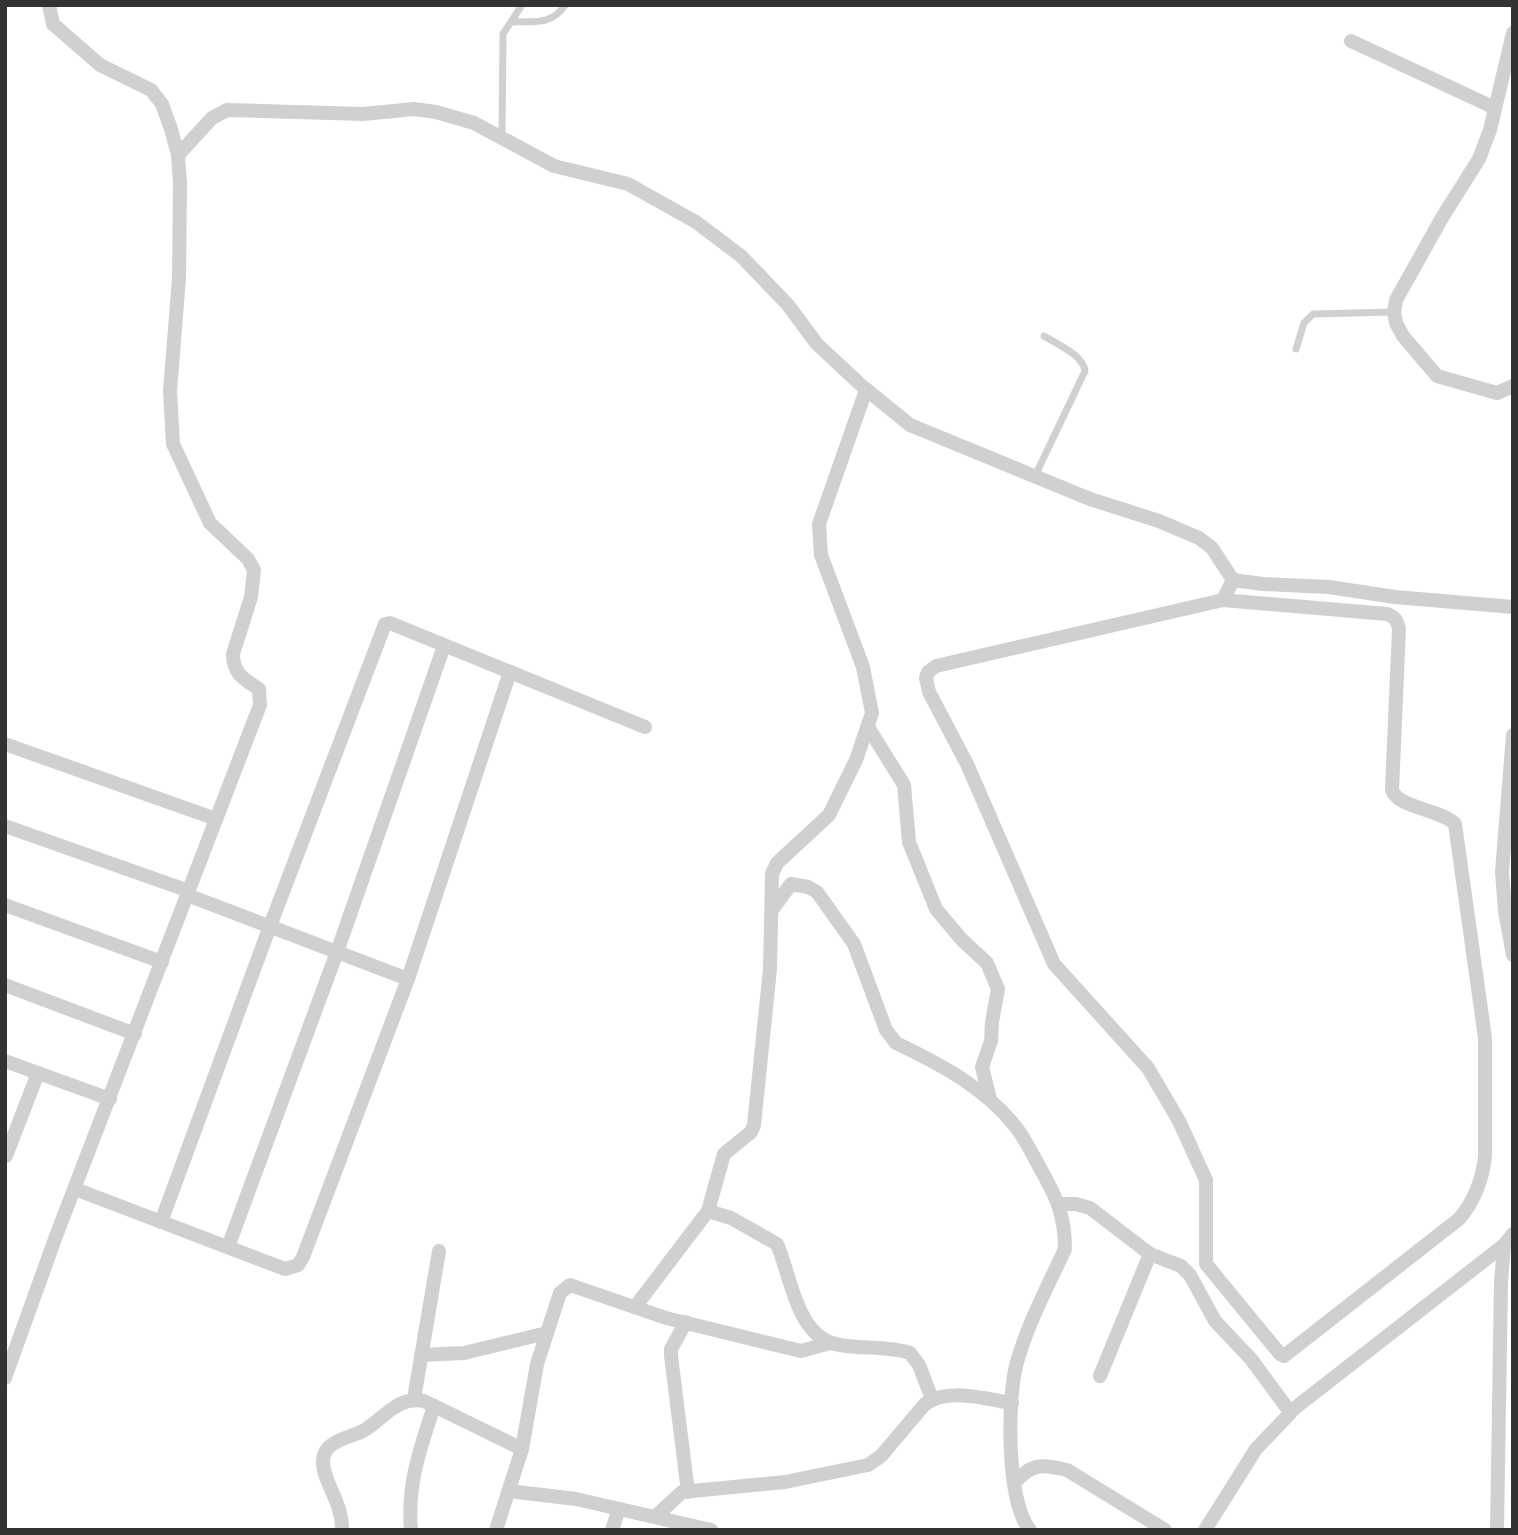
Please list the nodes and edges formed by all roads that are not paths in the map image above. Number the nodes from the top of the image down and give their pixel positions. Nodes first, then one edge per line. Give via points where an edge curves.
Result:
1 (49, 5) edge
2 (522, 5) edge
3 (565, 5) edge
4 (511, 22) junction
5 (1513, 33) edge
6 (1351, 41) dead end
7 (1495, 108) junction
8 (502, 138) junction
9 (178, 155) junction
10 (1394, 313) junction
11 (1044, 336) dead end
12 (1296, 349) dead end
13 (1513, 386) edge
14 (866, 390) junction
15 (1035, 476) junction
16 (1233, 580) junction
17 (1223, 600) junction
18 (1513, 607) edge
19 (444, 646) junction
20 (510, 672) junction
21 (645, 727) dead end
22 (868, 727) junction
23 (1513, 735) edge
24 (5, 744) edge
25 (216, 819) junction
26 (5, 826) edge
27 (188, 893) junction
28 (5, 905) edge
29 (772, 910) junction
30 (270, 926) junction
31 (337, 952) junction
32 (1513, 955) edge
33 (162, 962) junction
34 (408, 979) junction
35 (5, 985) edge
36 (135, 1034) junction
37 (5, 1061) edge
38 (38, 1073) junction
39 (110, 1099) junction
40 (990, 1099) junction
41 (6, 1156) edge
42 (75, 1189) junction
43 (1060, 1204) junction
44 (708, 1210) junction
45 (161, 1222) junction
46 (1509, 1240) edge
47 (228, 1247) junction
48 (439, 1251) dead end
49 (1150, 1254) junction
50 (635, 1307) junction
51 (686, 1322) junction
52 (547, 1333) junction
53 (830, 1343) junction
54 (421, 1355) junction
55 (1100, 1376) dead end
56 (5, 1378) edge
57 (414, 1399) junction
58 (932, 1399) junction
59 (1012, 1403) junction
60 (434, 1406) junction
61 (1290, 1412) junction
62 (522, 1449) junction
63 (1014, 1483) junction
64 (509, 1491) junction
65 (688, 1492) junction
66 (619, 1508) junction
67 (655, 1517) junction
68 (342, 1530) edge
69 (411, 1530) edge
70 (496, 1530) edge
71 (612, 1530) edge
72 (711, 1530) edge
73 (1030, 1530) edge
74 (1165, 1530) edge
75 (1205, 1530) edge
76 (1497, 1530) edge

1 - 9 street via 53,24 100,65 151,90 162,104
2 - 4 lane
3 - 4 lane via 547,21
4 - 8 lane via 503,34
5 - 7 street
6 - 7 street
7 - 10 street via 1479,159 1396,300
8 - 9 street via 474,123 414,109 363,114 227,110 212,118
8 - 14 street via 554,166 628,184 696,222 741,256 788,305 817,344
9 - 25 street via 179,278 170,391 173,444 210,523 254,570 233,663 237,675 260,689 260,705
10 - 12 lane via 1312,314 1304,323
10 - 13 street via 1404,336 1437,376 1497,393
11 - 15 lane via 1080,360 1085,371
14 - 15 street via 910,425
14 - 22 street via 818,524 821,555 865,675 872,709
15 - 16 street via 1199,538 1212,548
16 - 17 street
16 - 18 street
17 - 17 street via 1387,614 1397,621 1392,790 1399,800 1450,819 1457,831 1485,1046 1485,1156 1472,1201 1459,1219 1284,1356 1206,1264 1206,1180 1179,1121 1152,1073 1054,964 926,678 936,666
19 - 20 street
19 - 30 street via 390,623 382,628
19 - 31 street
20 - 21 street
20 - 34 street
22 - 29 street via 829,815 774,867
22 - 40 street via 904,785 909,842 936,909 987,963 998,989 990,1046 982,1067
23 - 32 street via 1502,872
24 - 25 street
25 - 27 street
26 - 27 street
27 - 30 street
27 - 33 street
28 - 33 street
29 - 40 street via 791,884 817,892 854,944 891,1038 945,1067
29 - 44 street via 754,1125 721,1159
30 - 31 street
30 - 45 street
31 - 34 street
31 - 47 street
33 - 36 street
34 - 47 street via 298,1265 285,1269
35 - 36 street
36 - 39 street
37 - 38 street
38 - 39 street
38 - 41 street
39 - 42 street
40 - 43 street via 1016,1127
42 - 45 street
42 - 56 street
43 - 49 street via 1090,1208
43 - 59 street via 1065,1249 1016,1364
44 - 50 street
44 - 53 street via 777,1244 795,1302 813,1329
45 - 47 street
46 - 61 street
46 - 76 street via 1501,1282
48 - 54 street
49 - 55 street
49 - 61 street via 1181,1266 1190,1275 1215,1321 1251,1359
50 - 51 street
50 - 52 street via 570,1285 560,1293
51 - 53 street via 801,1350
51 - 65 street via 671,1356
52 - 54 street via 464,1353
52 - 62 street
53 - 58 street via 910,1353
54 - 57 street
57 - 60 street
57 - 68 street via 397,1404 365,1430 324,1453 324,1469 342,1517
58 - 59 street via 960,1395
58 - 65 street via 868,1465 785,1482
59 - 63 street
60 - 62 street
60 - 69 street via 415,1464
61 - 75 street via 1256,1449
62 - 64 street
63 - 73 street
63 - 74 street via 1025,1471 1037,1467 1067,1470
64 - 66 street
64 - 70 street
65 - 67 street via 682,1492
66 - 67 street
66 - 71 street
67 - 72 street

